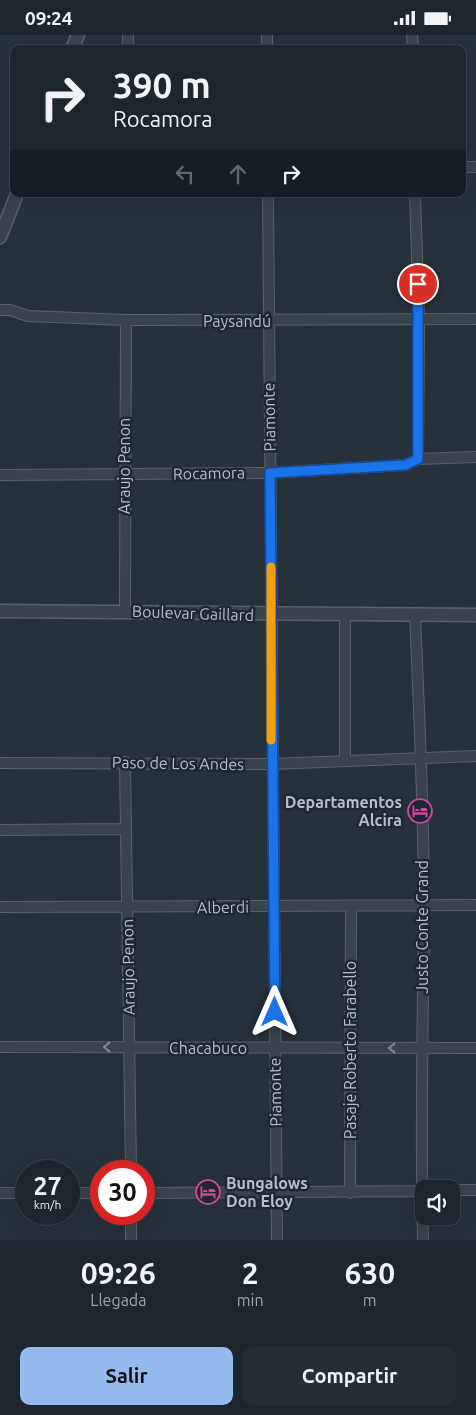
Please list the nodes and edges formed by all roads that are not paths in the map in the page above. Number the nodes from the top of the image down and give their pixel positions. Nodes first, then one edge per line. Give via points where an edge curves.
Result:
1 (15, 197) edge
2 (268, 197) edge
3 (415, 197) edge
4 (0, 237) edge
5 (0, 310) edge
6 (476, 319) edge
7 (126, 320) junction
8 (419, 320) junction
9 (268, 321) junction
10 (476, 457) edge
11 (418, 459) junction
12 (270, 473) junction
13 (124, 474) junction
14 (0, 475) edge
15 (0, 611) edge
16 (125, 611) junction
17 (271, 615) junction
18 (345, 615) junction
19 (415, 615) junction
20 (476, 615) edge
21 (476, 756) edge
22 (421, 758) junction
23 (345, 761) junction
24 (125, 762) junction
25 (0, 763) edge
26 (271, 765) junction
27 (126, 829) junction
28 (0, 830) edge
29 (476, 905) edge
30 (424, 906) junction
31 (0, 907) edge
32 (275, 907) junction
33 (351, 907) junction
34 (127, 908) junction
35 (0, 1047) edge
36 (128, 1047) junction
37 (275, 1048) junction
38 (349, 1048) junction
39 (421, 1048) junction
40 (476, 1048) edge
41 (130, 1160) edge
42 (423, 1180) edge
43 (460, 1190) edge
44 (476, 1190) edge
45 (415, 1191) edge
46 (0, 1193) edge
47 (15, 1193) edge
48 (155, 1193) edge
49 (277, 1193) junction
50 (350, 1193) junction
51 (131, 1225) edge
52 (423, 1225) edge
53 (131, 1240) edge
54 (277, 1240) edge
55 (423, 1240) edge

1 - 4 street
2 - 9 street, Piamonte
3 - 8 street
5 - 7 street, Paysandú via 28,316
6 - 8 street, Paysandú
7 - 9 street, Paysandú
7 - 13 street, Araujo Penon
8 - 9 street, Paysandú
8 - 11 street
9 - 12 street, Piamonte
10 - 11 street, Rocamora
11 - 12 street, Rocamora via 405,465
12 - 13 street, Rocamora
12 - 17 street, Piamonte
13 - 14 street, Rocamora
13 - 16 street, Araujo Penon
15 - 16 street, Boulevar Gaillard
16 - 17 street, Boulevar Gaillard
17 - 18 street, Boulevar Gaillard
17 - 26 street, Piamonte
18 - 19 street, Boulevar Gaillard
18 - 23 street
19 - 20 street, Boulevar Gaillard
19 - 22 street, Justo Conte Grand
21 - 22 street, Paso de Los Andes
22 - 23 street, Paso de Los Andes
22 - 30 street, Justo Conte Grand
23 - 26 street, Paso de Los Andes
24 - 25 street, Paso de Los Andes
24 - 26 street, Paso de Los Andes
24 - 27 street, Araujo Penon
26 - 32 street, Piamonte
27 - 28 street
27 - 34 street, Araujo Penon
29 - 30 street, Alberdi
30 - 33 street, Alberdi
30 - 39 street, Justo Conte Grand
31 - 34 street, Alberdi
32 - 33 street, Alberdi
32 - 34 street, Alberdi
32 - 37 street, Piamonte
33 - 38 street, Pasaje Roberto Farabello
34 - 36 street, Araujo Penon
36 -> 35 street, Chacabuco
36 - 37 street, Chacabuco
36 - 41 street, Araujo Penon
37 - 38 street, Chacabuco
37 - 49 street, Piamonte
39 -> 38 street, Chacabuco
38 - 50 street, Pasaje Roberto Farabello
39 - 40 street, Chacabuco
39 - 42 street, Justo Conte Grand
43 - 44 street
45 - 50 street
46 - 47 street
48 - 49 street
49 - 50 street
49 - 54 street, Piamonte
51 - 53 street
52 - 55 street, Justo Conte Grand

